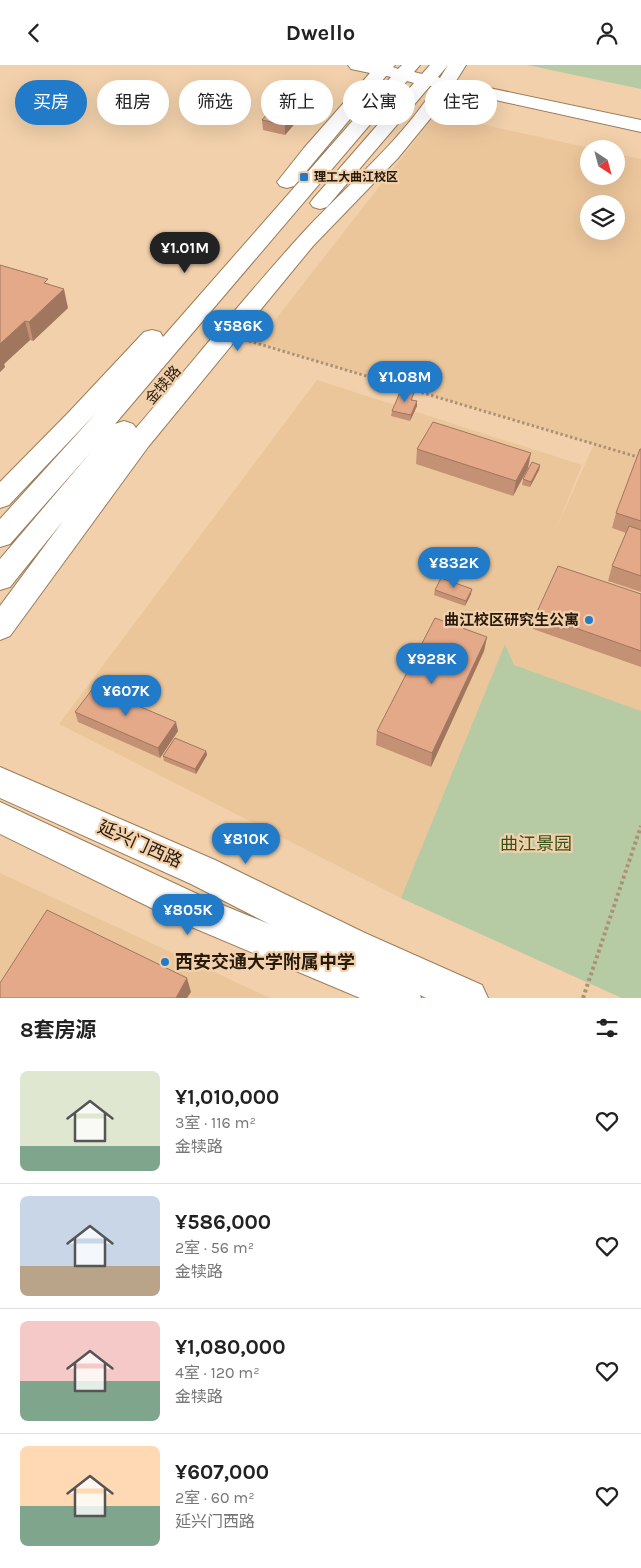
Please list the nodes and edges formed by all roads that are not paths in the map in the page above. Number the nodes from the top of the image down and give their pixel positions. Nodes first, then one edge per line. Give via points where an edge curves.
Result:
1 (357, 65) edge
2 (425, 70) edge
3 (548, 89) dead end
4 (641, 126) edge
5 (0, 498) edge
6 (0, 537) edge
7 (0, 579) edge
8 (0, 628) edge
9 (0, 782) edge
10 (0, 817) edge
11 (402, 998) edge
12 (469, 998) edge

1 - 2 street
2 - 3 street
2 - 4 street
2 - 5 street via 312,149 249,232
2 - 6 street, 金犊路
2 - 7 street, 金犊路
2 - 8 street via 433,104 391,154 306,241 115,470
9 - 12 street, 延兴门西路 via 203,871 352,946
10 - 11 street via 195,911

